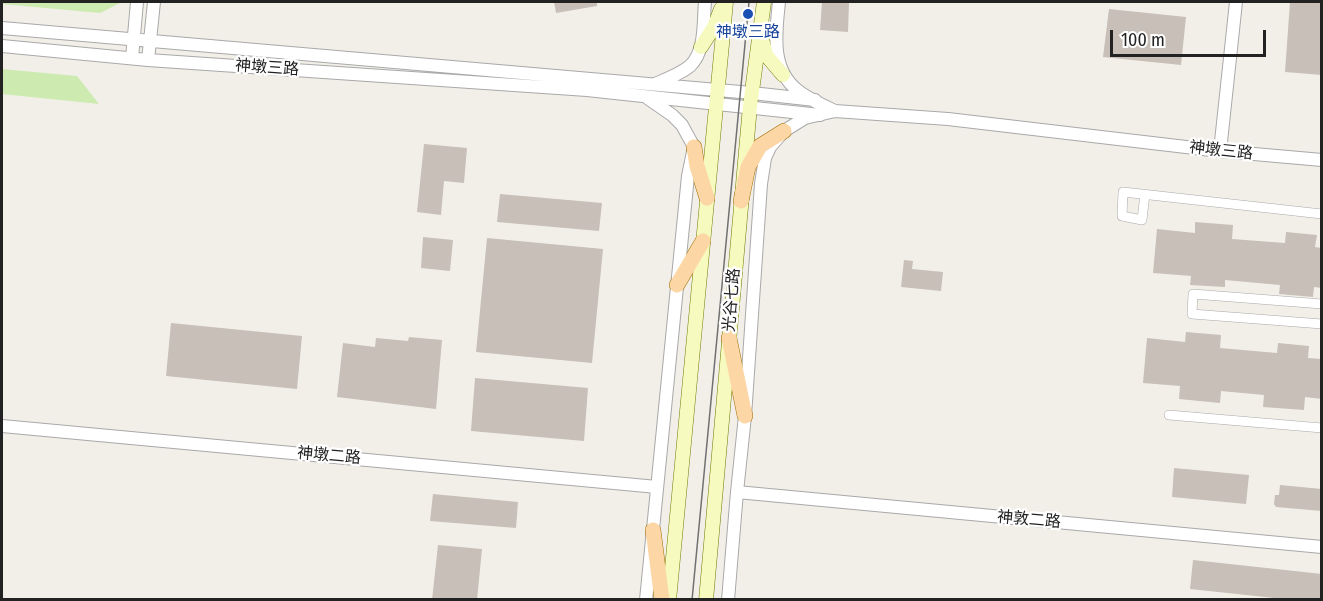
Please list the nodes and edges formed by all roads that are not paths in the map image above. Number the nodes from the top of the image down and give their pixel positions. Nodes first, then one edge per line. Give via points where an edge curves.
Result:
1 (137, 2) edge
2 (154, 2) edge
3 (705, 2) edge
4 (725, 2) edge
5 (764, 2) edge
6 (779, 2) edge
7 (1236, 2) edge
8 (2, 28) edge
9 (760, 32) junction
10 (134, 40) junction
11 (150, 41) junction
12 (2, 46) edge
13 (701, 47) junction
14 (132, 58) junction
15 (148, 60) junction
16 (783, 75) junction
17 (652, 85) junction
18 (645, 96) junction
19 (717, 98) junction
20 (751, 100) junction
21 (815, 100) junction
22 (835, 111) junction
23 (820, 115) junction
24 (784, 131) junction
25 (694, 147) junction
26 (1220, 151) junction
27 (1322, 160) edge
28 (1145, 194) dead end
29 (707, 198) junction
30 (741, 201) junction
31 (1322, 214) edge
32 (703, 241) junction
33 (677, 285) junction
34 (1322, 304) edge
35 (1322, 324) edge
36 (729, 338) junction
37 (1169, 415) dead end
38 (745, 416) junction
39 (2, 426) edge
40 (1322, 428) edge
41 (657, 487) junction
42 (737, 492) junction
43 (653, 530) junction
44 (1322, 548) edge
45 (646, 600) edge
46 (662, 600) edge
47 (669, 600) edge
48 (706, 600) edge
49 (728, 600) edge

1 - 10 street
2 - 11 street
3 - 13 street
4 - 13 main road
4 - 19 main road, 光谷七路
5 - 9 main road, 光谷七路
6 - 16 street via 777,57
7 - 26 street
8 - 10 street, 神墩三路
9 - 16 main road via 766,55
9 - 20 main road, 光谷七路
10 - 11 street, 神墩三路
10 - 14 street
11 - 15 street
11 - 17 street, 神墩三路
12 - 14 street, 神墩三路
13 - 17 street via 692,64
14 - 15 street, 神墩三路
15 - 18 street, 神墩三路
16 - 21 street via 797,91
17 - 19 street, 神墩三路
18 - 19 street, 神墩三路
18 - 25 street via 682,125
19 - 20 street, 神墩三路
19 - 29 main road, 光谷七路
20 - 21 street, 神墩三路
20 - 23 street, 神墩三路
20 - 30 main road, 光谷七路
21 - 22 street
22 - 23 street
22 - 26 street, 神墩三路 via 948,119
23 - 24 street via 805,118
24 - 30 main road via 760,146 748,167
24 - 38 street via 765,158 761,184
25 - 29 main road
25 - 33 street
26 - 27 street, 神墩三路
28 - 31 street
29 - 32 main road, 光谷七路
30 - 36 main road, 光谷七路
32 - 33 main road
32 - 47 main road, 光谷七路
33 - 41 street
34 - 35 street via 1192,294 1192,314
36 - 38 main road
36 - 48 main road, 光谷七路
37 - 40 street
38 - 42 street
39 - 41 street, 神墩二路
41 - 43 street
42 - 44 street, 神敦二路
42 - 49 street
43 - 45 street
43 - 46 main road

